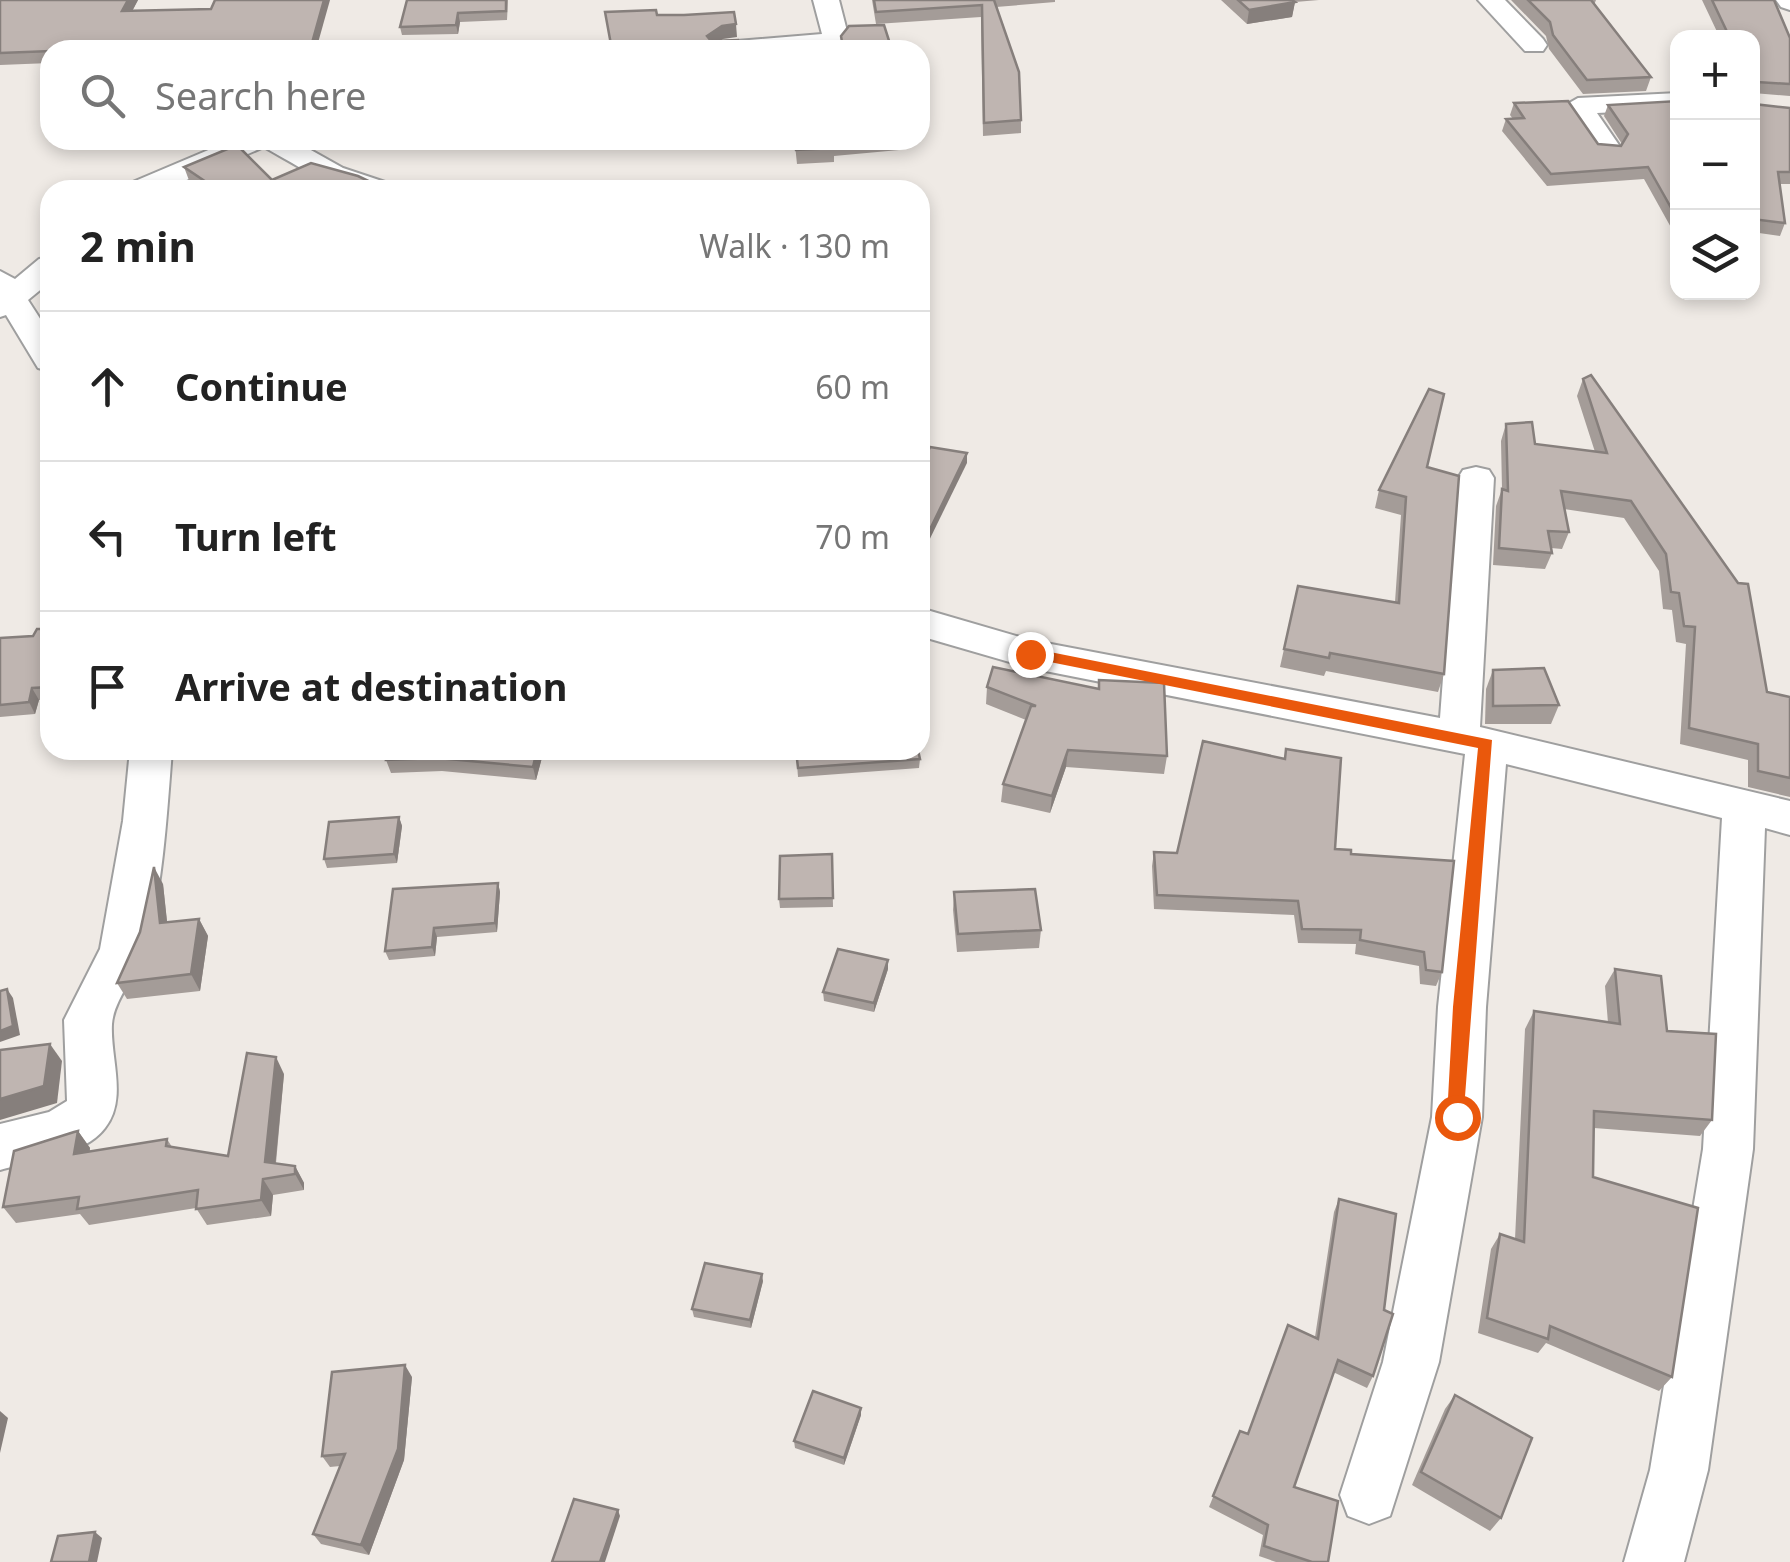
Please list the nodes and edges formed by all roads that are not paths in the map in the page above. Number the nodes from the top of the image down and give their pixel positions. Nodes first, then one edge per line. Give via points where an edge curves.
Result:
1 (826, 0) edge
2 (1491, 0) edge
3 (831, 40) edge
4 (1534, 44) dead end
5 (1670, 101) edge
6 (1607, 148) edge
7 (232, 150) edge
8 (290, 150) edge
9 (162, 180) edge
10 (352, 180) edge
11 (40, 272) edge
12 (3, 295) edge
13 (40, 347) edge
14 (1476, 478) dead end
15 (930, 625) edge
16 (1473, 741) junction
17 (150, 760) edge
18 (1767, 811) edge
19 (0, 1147) edge
20 (1369, 1495) dead end
21 (1654, 1562) edge

1 - 3 street
2 - 4 street
5 - 6 street via 1578,106
7 - 9 street
8 - 10 street
11 - 12 street
12 - 13 street
14 - 16 street
15 - 16 street via 1095,668
16 - 18 street
16 - 20 street via 1457,1117 1410,1362
17 - 19 street via 122,949 88,1020 92,1106 76,1125
18 - 21 street via 1728,1149 1679,1470

